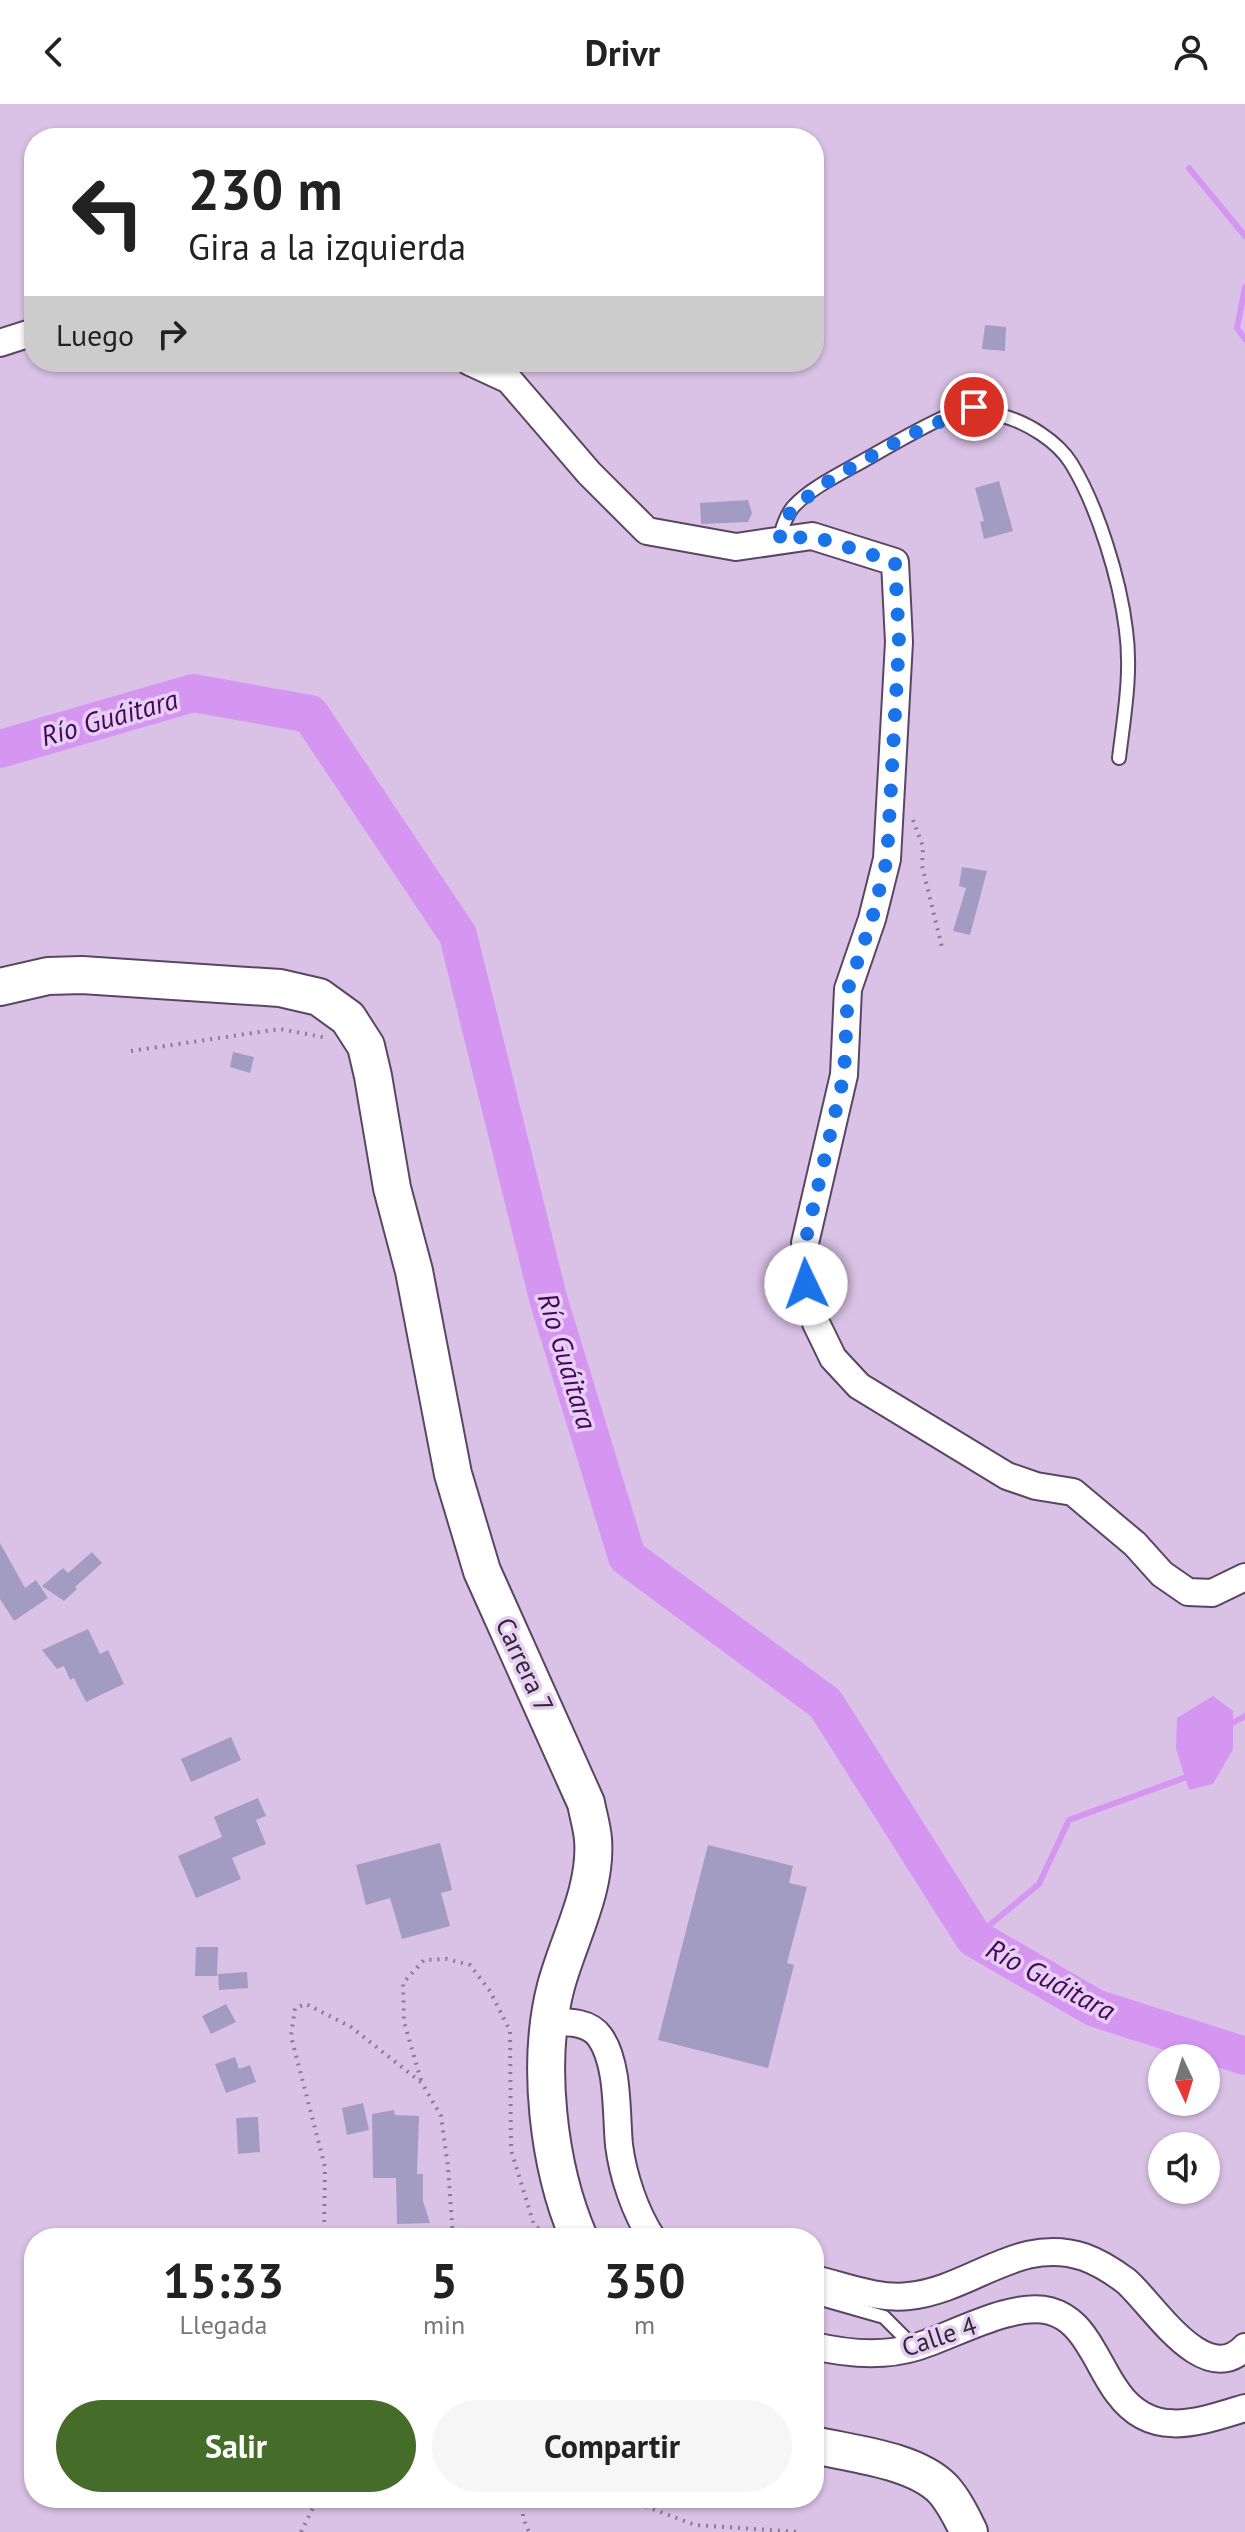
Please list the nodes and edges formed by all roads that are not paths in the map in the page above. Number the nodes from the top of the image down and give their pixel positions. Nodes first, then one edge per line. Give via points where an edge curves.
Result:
1 (24, 335) edge
2 (0, 343) edge
3 (492, 372) edge
4 (779, 540) junction
5 (1119, 758) dead end
6 (0, 987) edge
7 (1245, 1577) edge
8 (549, 2022) junction
9 (575, 2228) edge
10 (647, 2228) edge
11 (824, 2281) edge
12 (824, 2300) edge
13 (914, 2347) junction
14 (824, 2348) edge
15 (1234, 2353) edge
16 (1245, 2408) edge
17 (824, 2447) edge
18 (969, 2532) edge

1 - 2 street
3 - 4 street via 509,380 647,531 736,547
4 - 5 lane via 790,513 833,478 955,414 974,407 1020,421 1043,435 1070,461 1103,533 1115,575 1127,631 1128,691
4 - 7 street via 812,536 895,562 899,642 887,859 848,989 844,1075 805,1243 806,1284 816,1323 833,1358 859,1386 1007,1476 1073,1492 1188,1592 1212,1593
6 - 8 street, Carrera 7 via 82,975 280,988 319,997 348,1018 366,1046 466,1520 482,1571 586,1803 593,1839 591,1875
8 - 9 street, Carrera 7 via 553,2147
8 - 10 street via 588,2025 600,2036 615,2091 619,2149
11 - 15 street via 890,2297 927,2293 1029,2253 1060,2252 1084,2257 1127,2282 1176,2335 1207,2357
12 - 13 lane via 884,2317
13 - 14 street, Calle 4 via 882,2354
13 - 16 street, Calle 4 via 1023,2310 1046,2310 1081,2330 1119,2395 1138,2413 1177,2425
17 - 18 street via 927,2476 944,2490

